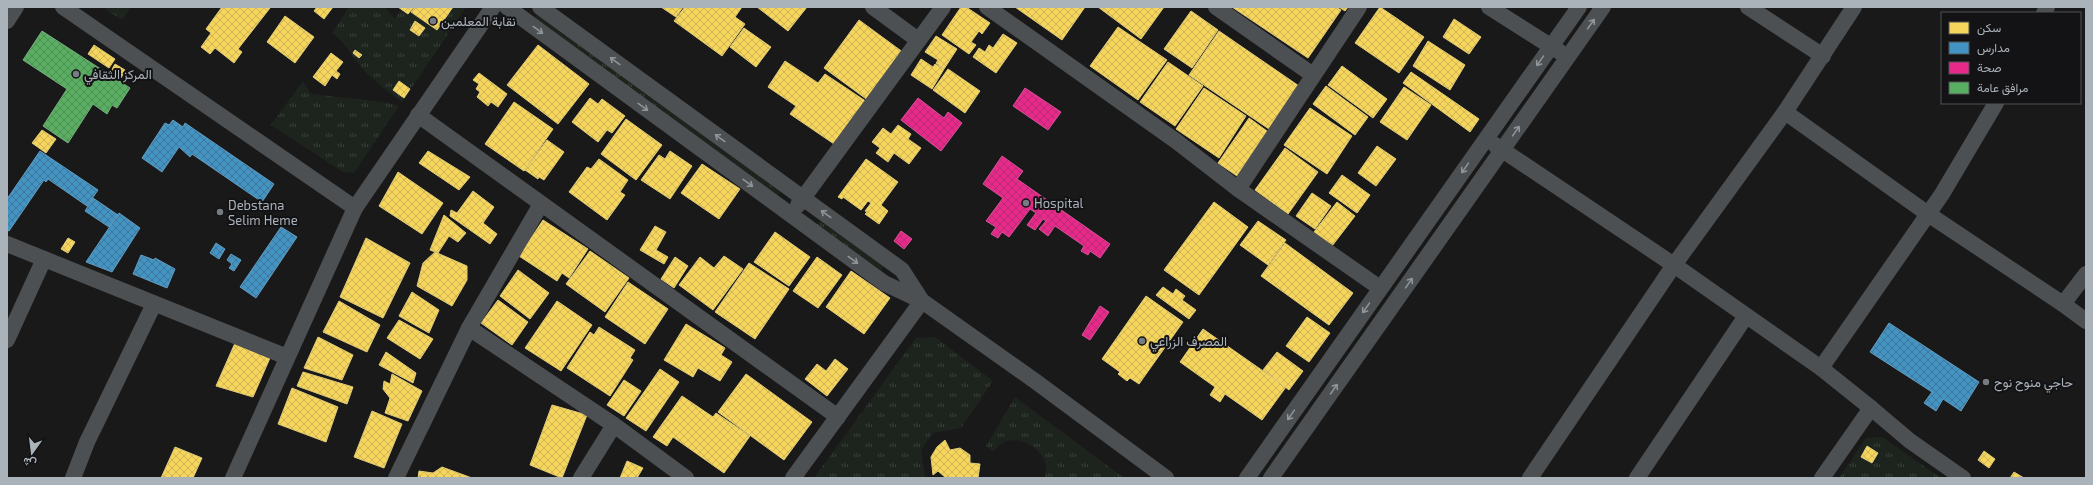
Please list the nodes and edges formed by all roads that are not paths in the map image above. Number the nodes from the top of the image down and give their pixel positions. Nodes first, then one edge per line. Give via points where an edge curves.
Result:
1 (16, 7) edge
2 (63, 7) edge
3 (493, 7) edge
4 (507, 7) edge
5 (540, 7) edge
6 (873, 7) edge
7 (943, 7) edge
8 (988, 7) edge
9 (1216, 7) edge
10 (1359, 7) edge
11 (1489, 7) edge
12 (1579, 7) edge
13 (1603, 7) edge
14 (1748, 7) edge
15 (1854, 7) edge
16 (7, 21) edge
17 (918, 40) junction
18 (1551, 46) junction
19 (1822, 56) junction
20 (1567, 57) junction
21 (1313, 75) junction
22 (1995, 104) edge
23 (1785, 112) junction
24 (418, 115) junction
25 (1486, 139) junction
26 (1503, 150) junction
27 (1238, 189) junction
28 (803, 198) junction
29 (541, 204) junction
30 (355, 208) junction
31 (1928, 214) junction
32 (791, 215) junction
33 (7, 244) edge
34 (44, 259) junction
35 (1674, 265) junction
36 (2086, 274) edge
37 (1380, 288) junction
38 (922, 300) junction
39 (154, 304) junction
40 (2063, 304) junction
41 (1746, 316) junction
42 (2086, 320) edge
43 (469, 328) junction
44 (7, 340) edge
45 (287, 356) junction
46 (1821, 368) junction
47 (1871, 408) junction
48 (838, 417) junction
49 (614, 425) junction
50 (73, 478) edge
51 (234, 478) edge
52 (396, 478) edge
53 (581, 478) edge
54 (686, 478) edge
55 (793, 478) edge
56 (1166, 478) edge
57 (1247, 478) edge
58 (1271, 478) edge
59 (1530, 478) edge
60 (1637, 478) edge
61 (1822, 478) edge
62 (1963, 478) edge

1 - 16 street
2 - 30 street
3 - 24 street
4 -> 32 street
28 -> 5 street
6 - 17 street
7 - 17 street
8 - 27 street via 1176,141
9 - 21 street
10 - 21 street
11 - 18 street
12 - 18 street
20 -> 13 street
14 - 19 street
15 - 19 street
17 - 28 street
18 - 20 street
18 -> 25 street
19 - 23 street
26 -> 20 street
21 - 27 street
22 - 31 street
23 - 31 street
23 - 35 street
24 - 29 street
24 - 30 street
25 - 26 street
25 -> 37 street
26 - 35 street
58 -> 26 street
27 - 37 street
28 - 32 street
38 -> 28 street via 902,270
29 - 43 street
29 - 48 street
30 - 45 street
31 - 40 street
31 - 46 street
32 -> 38 street via 884,283
33 - 34 street
34 - 39 street
34 - 44 street
35 - 41 street
35 - 59 street
36 - 40 street
37 -> 57 street
38 - 48 street
38 - 56 street
39 - 45 street
39 - 50 street via 87,442
40 - 42 street
41 - 46 street
41 - 60 street
43 - 49 street
43 - 52 street
45 - 51 street
46 - 47 street
47 - 61 street
47 - 62 street via 1910,441
48 - 55 street
49 - 53 street
49 - 54 street

